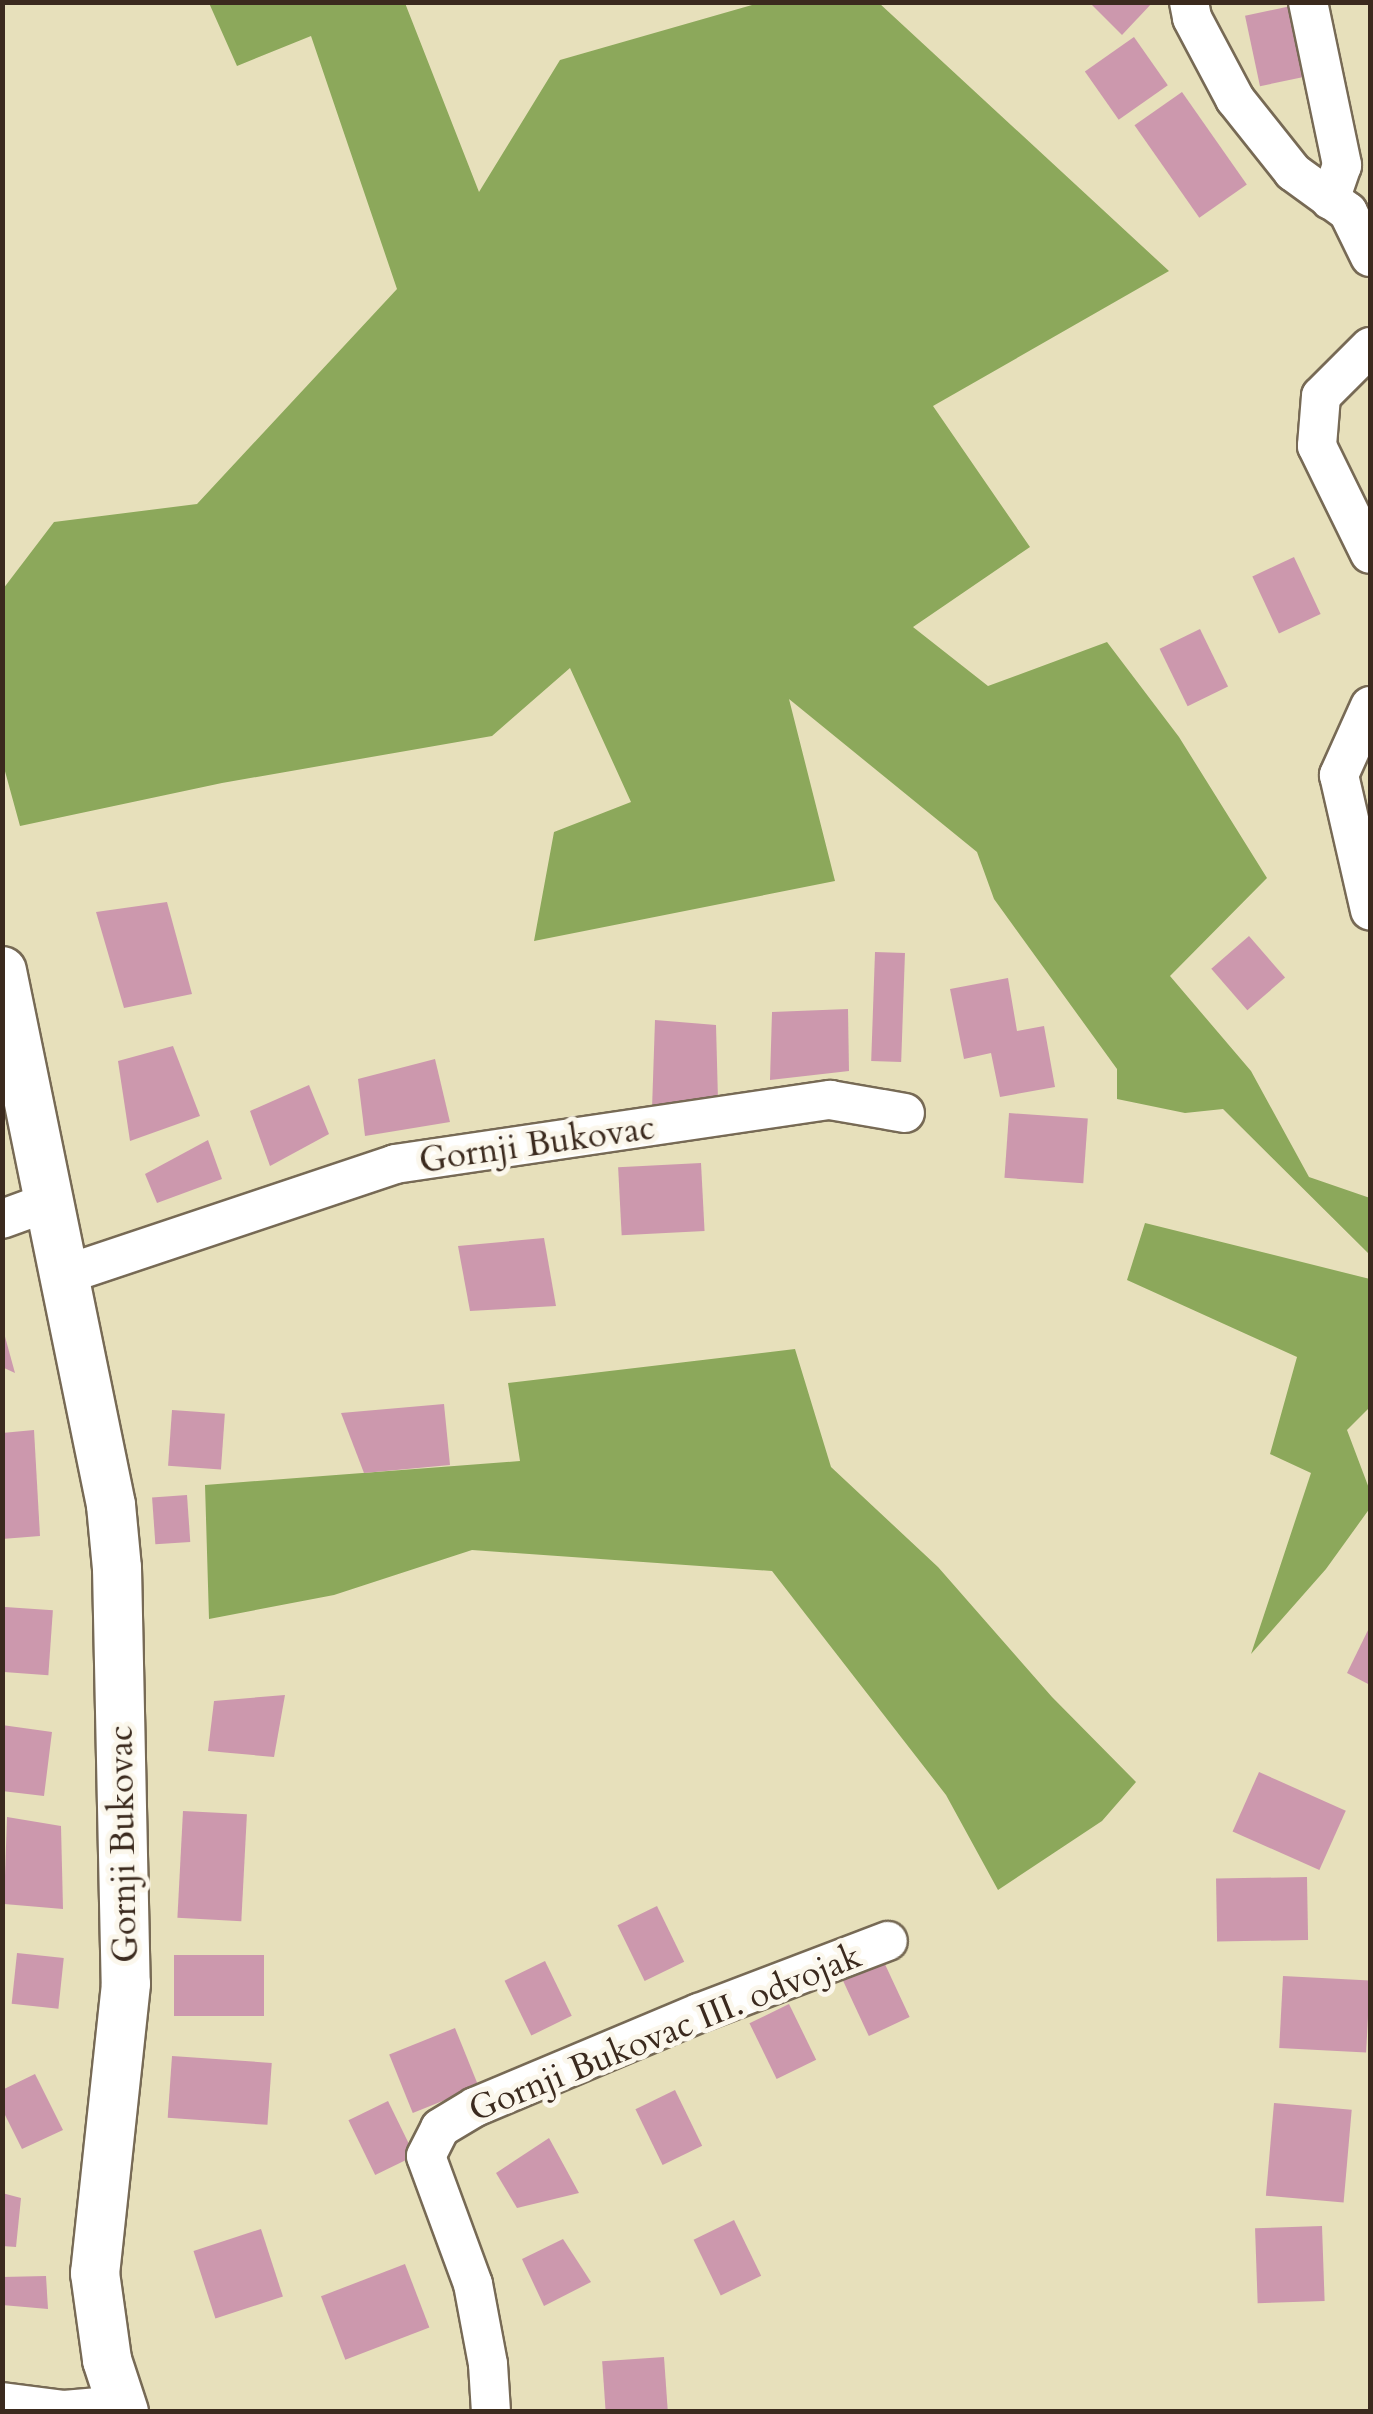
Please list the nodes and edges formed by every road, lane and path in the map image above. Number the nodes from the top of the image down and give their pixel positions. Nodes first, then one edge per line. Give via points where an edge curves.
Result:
1 (1189, 2) edge
2 (1308, 2) edge
3 (1330, 200) junction
4 (1370, 257) edge
5 (1370, 347) edge
6 (1370, 554) edge
7 (1370, 706) edge
8 (1370, 910) edge
9 (2, 970) edge
10 (905, 1113) dead end
11 (49, 1202) junction
12 (2, 1219) edge
13 (64, 1275) junction
14 (888, 1941) dead end
15 (2, 2402) edge
16 (123, 2408) edge
17 (490, 2412) edge

1 - 3 street via 1235,100 1293,172
2 - 3 street via 1342,165
3 - 4 street via 1348,212
5 - 6 street via 1320,396 1317,446
7 - 8 street via 1338,775
9 - 11 street, Gornji Bukovac
10 - 13 street, Gornji Bukovac via 830,1100 395,1164
11 - 12 street
11 - 13 street, Gornji Bukovac
13 - 16 street, Gornji Bukovac via 111,1506 117,1568 126,1984 95,2273 104,2344
14 - 17 street, Gornji Bukovac III. odvojak via 700,2013 475,2107 440,2128 426,2156 473,2284
15 - 16 street

